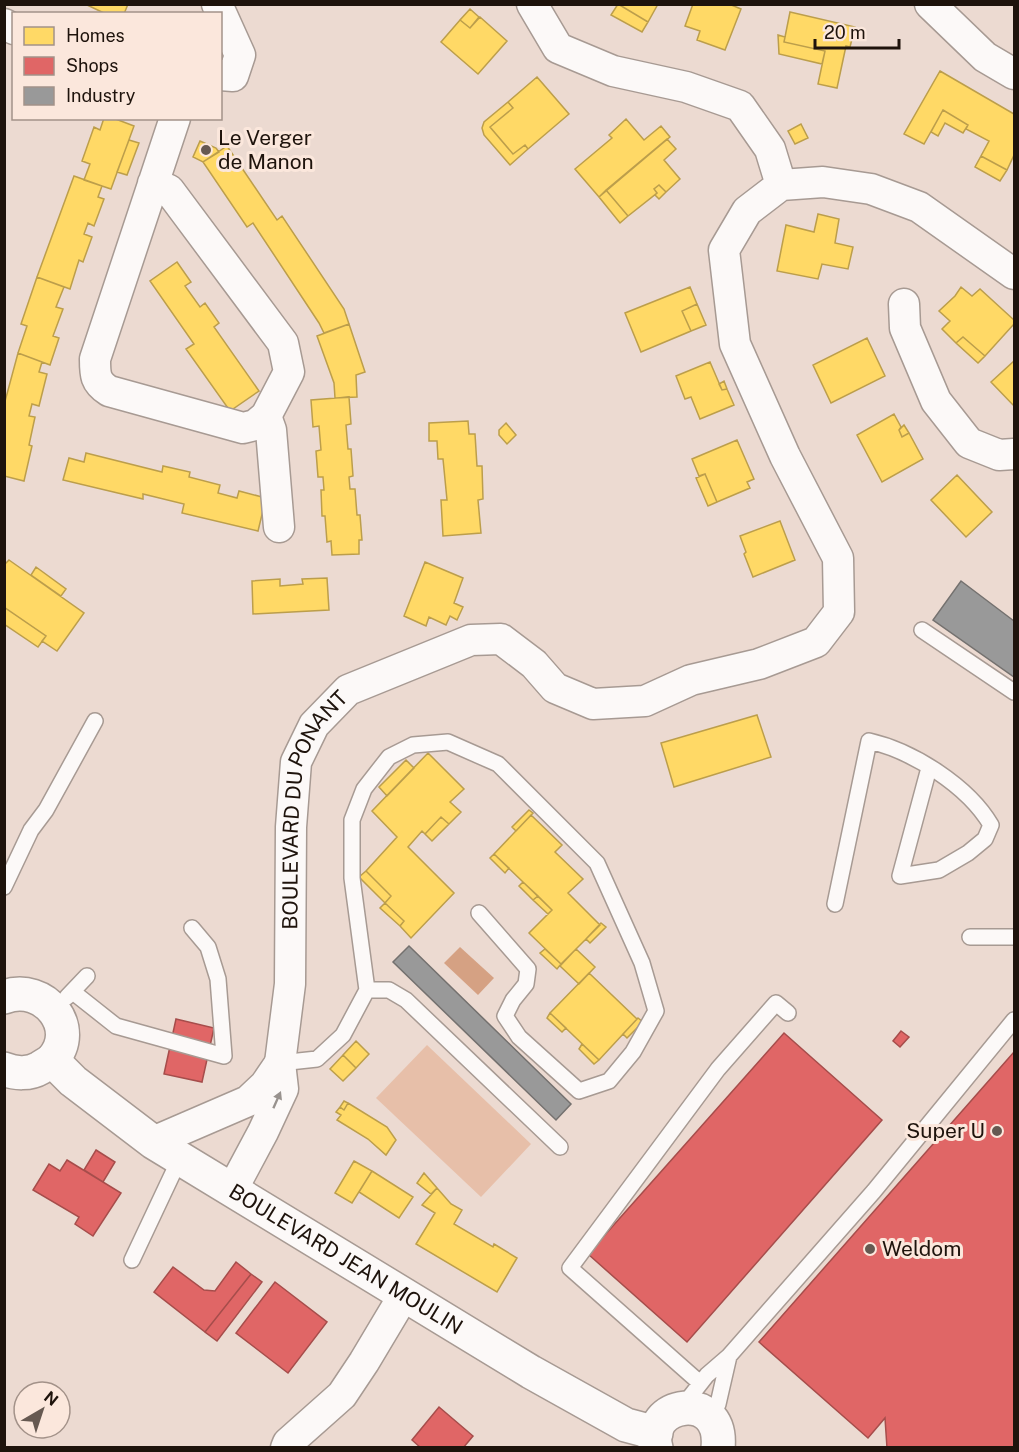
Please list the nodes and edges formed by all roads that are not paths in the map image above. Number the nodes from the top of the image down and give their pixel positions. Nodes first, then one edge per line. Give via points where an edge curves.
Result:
1 (532, 4) edge
2 (930, 4) edge
3 (222, 15) edge
4 (1014, 74) edge
5 (222, 75) edge
6 (174, 120) edge
7 (153, 183) junction
8 (781, 185) junction
9 (1014, 274) edge
10 (904, 304) dead end
11 (266, 416) junction
12 (1014, 454) edge
13 (279, 527) dead end
14 (922, 630) dead end
15 (1014, 692) edge
16 (95, 721) dead end
17 (929, 768) junction
18 (4, 887) edge
19 (835, 904) dead end
20 (479, 913) dead end
21 (192, 928) dead end
22 (1014, 937) edge
23 (970, 938) dead end
24 (87, 976) dead end
25 (367, 990) junction
26 (4, 997) edge
27 (64, 1001) junction
28 (788, 1013) dead end
29 (1014, 1020) edge
30 (52, 1060) junction
31 (280, 1063) junction
32 (4, 1069) edge
33 (227, 1110) junction
34 (263, 1132) junction
35 (560, 1147) dead end
36 (167, 1150) junction
37 (232, 1190) junction
38 (132, 1260) dead end
39 (404, 1295) junction
40 (729, 1356) junction
41 (703, 1414) edge
42 (656, 1440) edge
43 (286, 1448) edge

1 - 8 street via 558,48 613,71 686,87 740,106 770,149
2 - 4 street via 985,57
3 - 5 street via 240,55 233,76
6 - 7 street
7 - 11 street via 169,190 283,343 289,372
7 - 11 street via 95,359 99,384 109,391 243,428
8 - 9 street via 823,182 871,189 919,207
8 - 31 street, BOULEVARD DU PONANT via 747,211 724,250 735,344 785,456 838,558 838,612 816,642 759,664 691,680 645,701 593,704 555,688 534,664 501,639 471,640 348,690 314,725 297,762 291,827 290,984
10 - 12 street via 905,328 936,401 969,443 999,455
11 - 13 street via 271,430
14 - 15 lane
16 - 18 lane via 31,830
17 - 17 lane via 949,780 982,810 991,825 985,839 939,870 900,876
17 - 19 lane via 889,746 869,741 844,886
20 - 25 lane via 528,969 526,984 505,1016 519,1037 579,1091 609,1081 633,1052 656,1011 642,963 597,863 498,764 447,742 413,745 389,757 364,789 352,820 352,878
21 - 27 lane via 208,947 218,979 224,1056 116,1026
22 - 23 lane
24 - 27 lane
25 - 31 lane via 343,1035 317,1059
25 - 35 lane via 389,990 406,1000
26 - 27 street via 19,993
27 - 30 street via 62,1036
28 - 41 lane via 776,1003 718,1069 570,1268
29 - 40 lane via 889,1174
30 - 32 street via 33,1072
30 - 36 street, BOULEVARD JEAN MOULIN via 73,1081
31 - 33 street, BOULEVARD DU PONANT via 248,1101
34 -> 31 street, BOULEVARD DU PONANT via 283,1089
33 - 34 street
33 - 36 street, BOULEVARD DU PONANT via 169,1133
34 - 37 street, BOULEVARD DU PONANT
36 - 37 street, BOULEVARD JEAN MOULIN
36 - 38 lane
37 - 39 street, BOULEVARD JEAN MOULIN
39 - 42 street, BOULEVARD JEAN MOULIN via 602,1413
39 - 43 street via 342,1395
40 - 41 lane via 718,1404
40 - 41 lane via 706,1374
41 - 42 street via 670,1412 661,1420

